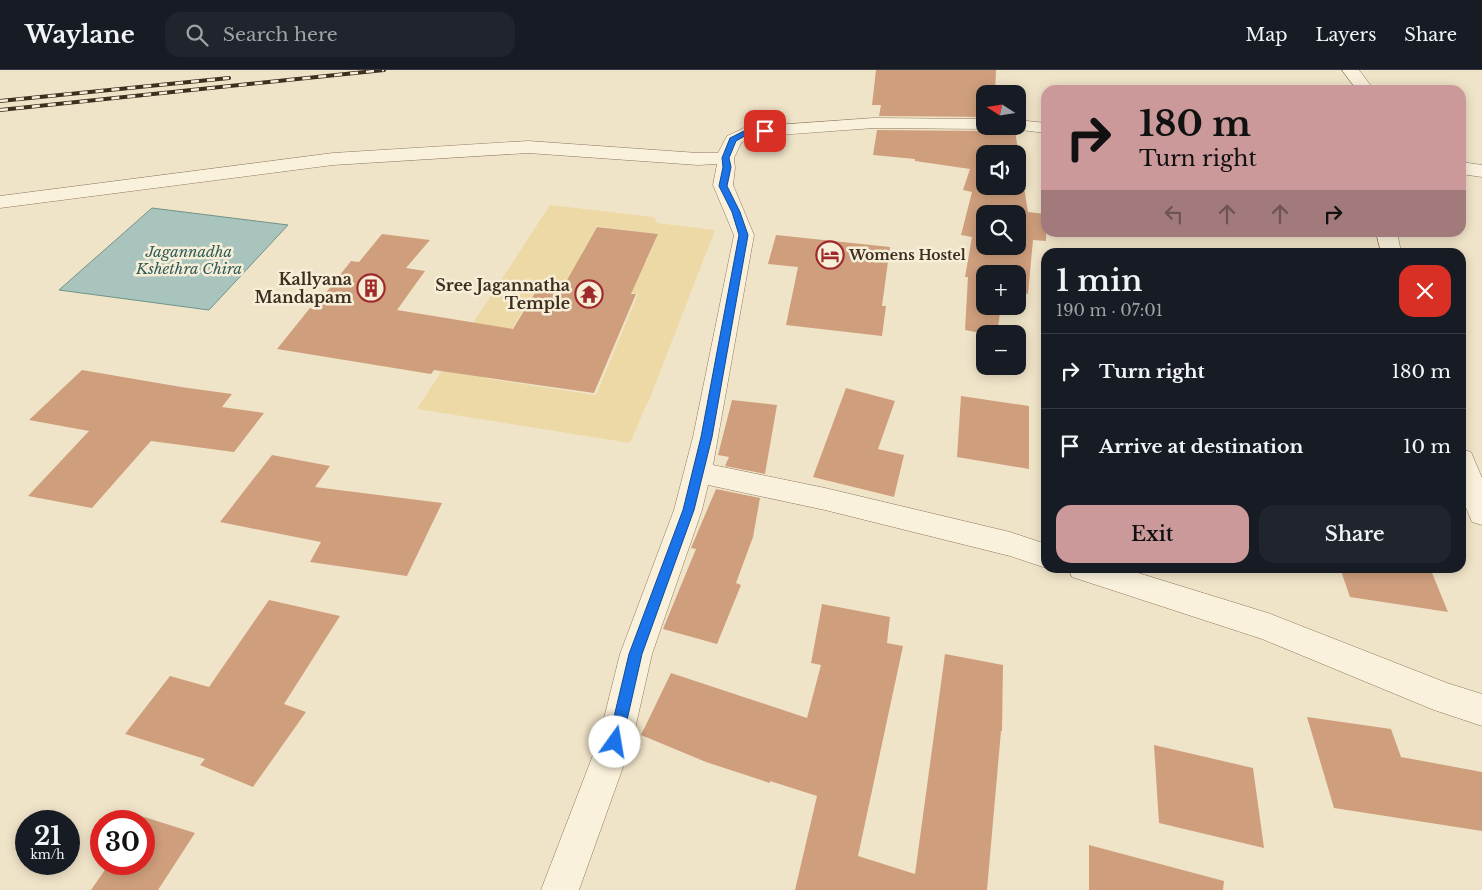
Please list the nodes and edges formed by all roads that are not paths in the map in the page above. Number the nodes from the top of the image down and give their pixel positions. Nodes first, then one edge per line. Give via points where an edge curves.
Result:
1 (1350, 70) edge
2 (1362, 85) edge
3 (976, 124) edge
4 (1026, 126) edge
5 (1041, 127) edge
6 (726, 158) junction
7 (1466, 169) edge
8 (1482, 171) edge
9 (0, 202) edge
10 (698, 472) junction
11 (1466, 472) edge
12 (1482, 514) edge
13 (1041, 554) edge
14 (1100, 573) edge
15 (1482, 710) edge
16 (560, 890) edge

1 - 2 street
3 - 6 street via 874,123 746,132 733,140
4 - 5 street
6 - 9 street via 698,159 528,146 333,159
6 - 10 street via 723,186 744,235
7 - 8 street
10 - 13 street via 825,499
10 - 16 street via 688,510 636,654 615,742
11 - 12 street
14 - 15 street via 1268,627 1446,700

